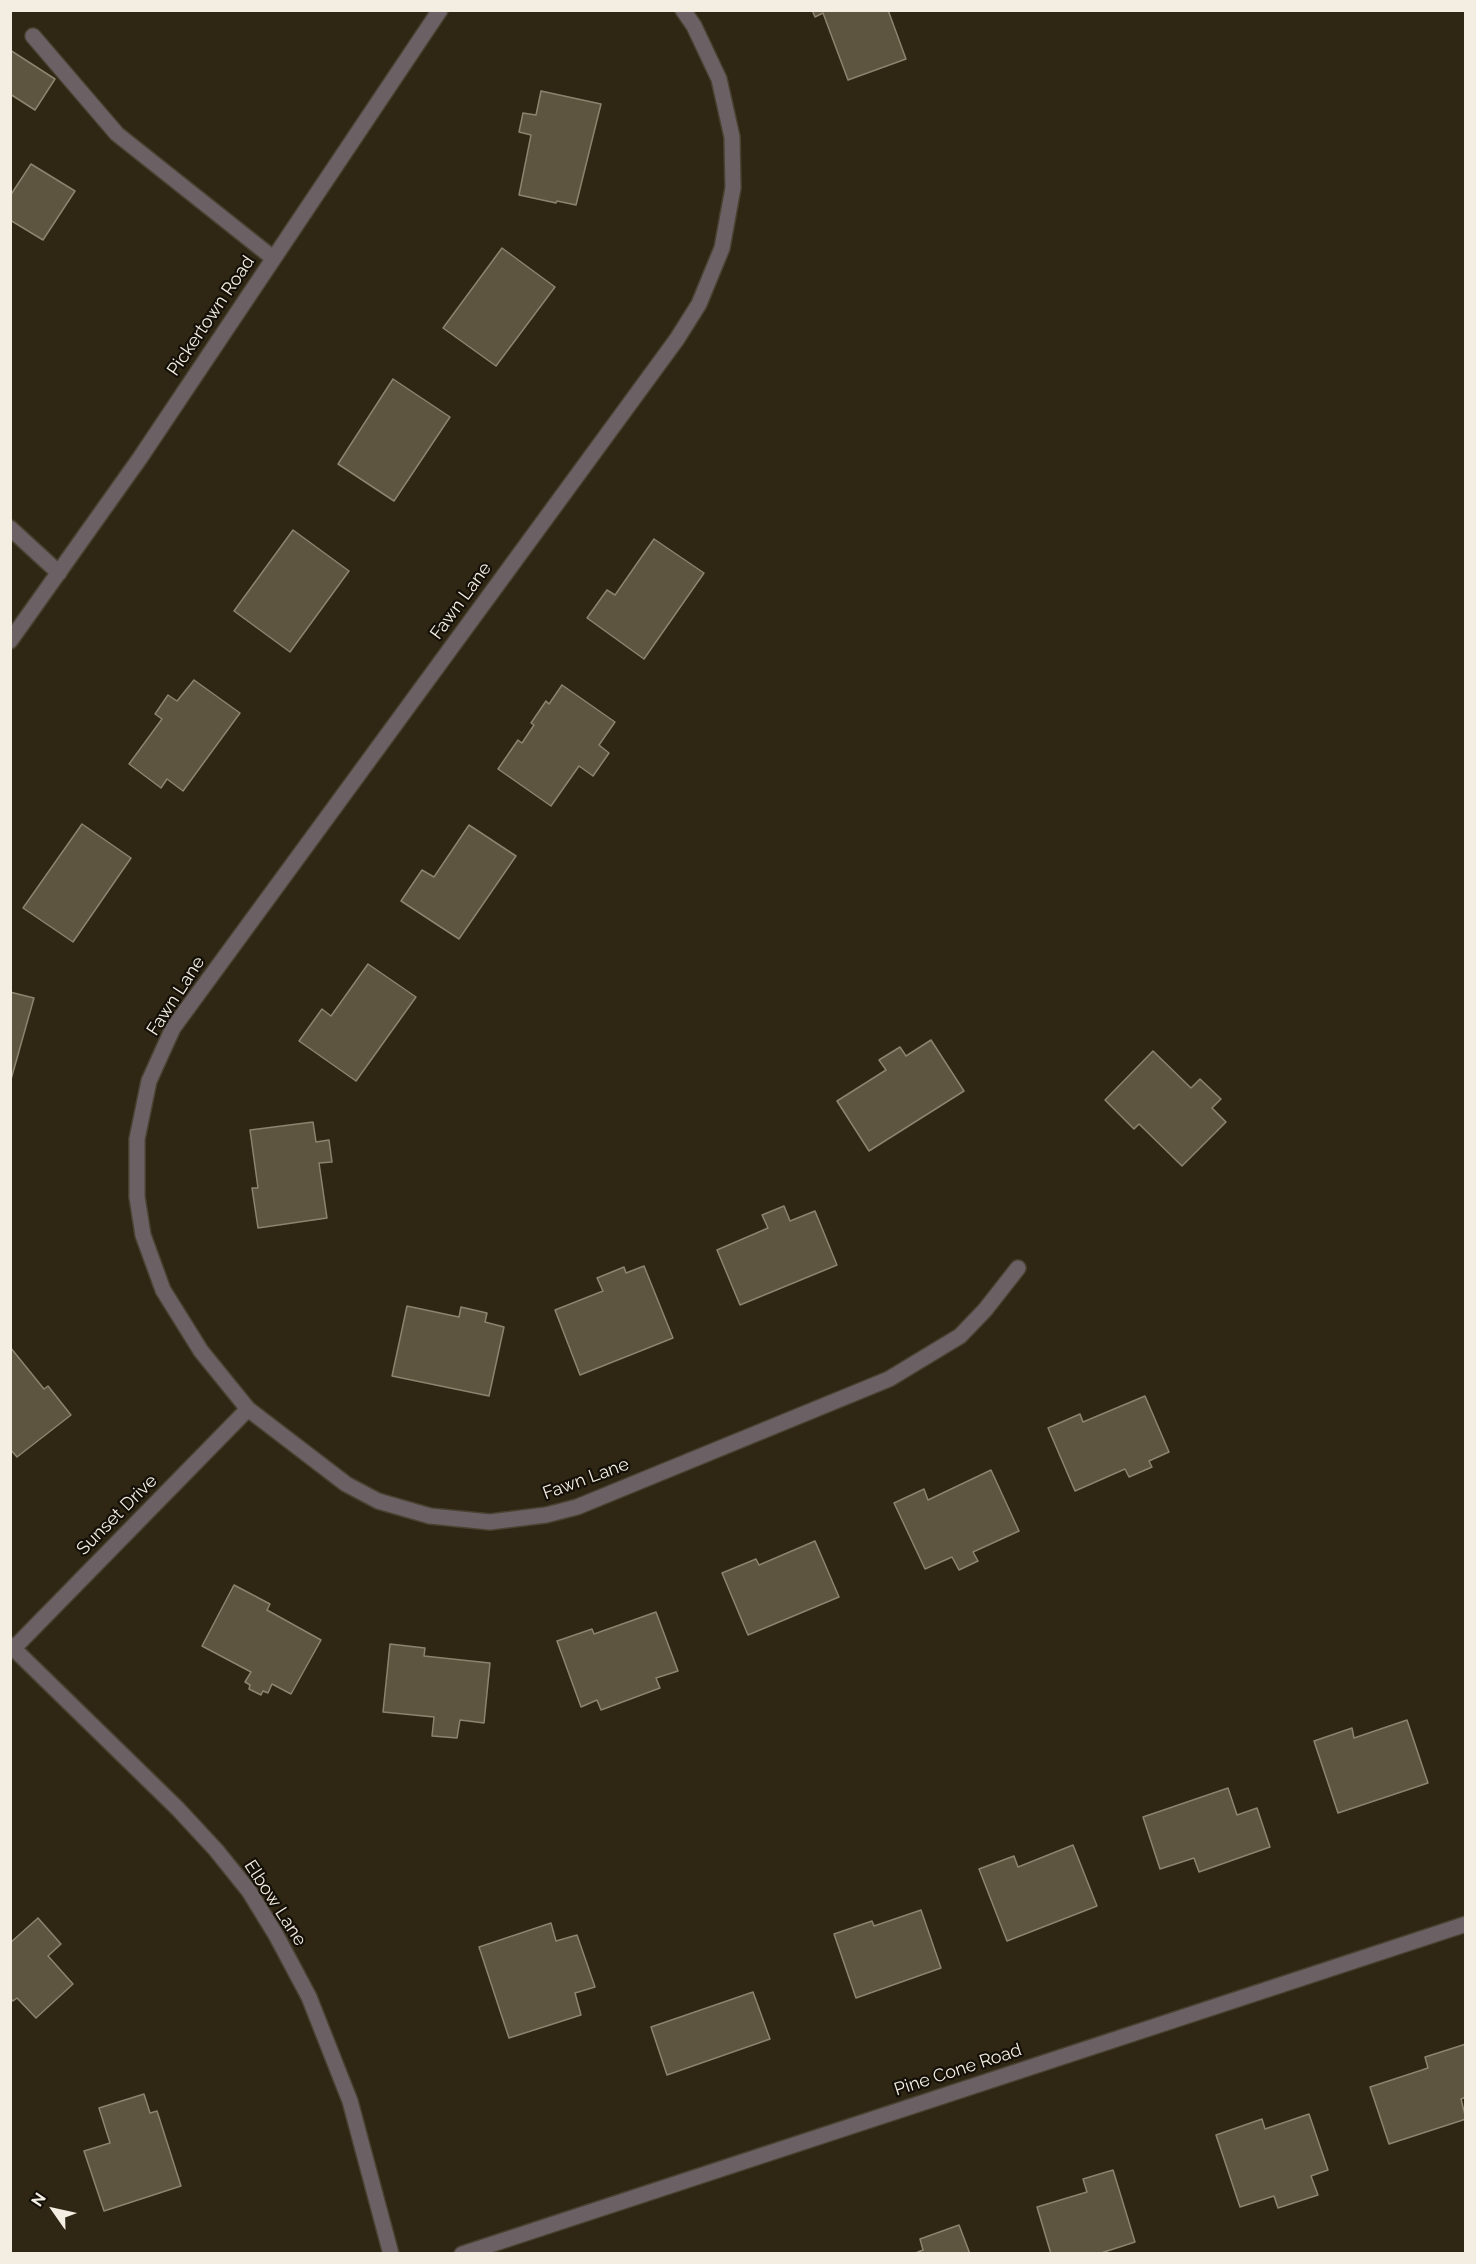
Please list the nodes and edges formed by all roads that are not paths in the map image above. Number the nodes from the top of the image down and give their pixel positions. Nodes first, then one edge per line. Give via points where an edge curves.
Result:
1 (441, 10) edge
2 (683, 10) edge
3 (33, 36) dead end
4 (273, 258) junction
5 (10, 528) edge
6 (59, 573) junction
7 (10, 641) edge
8 (1018, 1268) dead end
9 (249, 1409) junction
10 (12, 1646) edge
11 (1466, 1924) edge
12 (391, 2253) edge
13 (462, 2253) edge

1 - 4 street, Pickertown Road
2 - 9 street, Fawn Lane via 719,79 732,137 733,188 722,248 699,304 173,1028 149,1081 137,1139 136,1197 143,1236 163,1290 201,1351
3 - 4 street via 117,134
4 - 6 street, Pickertown Road
5 - 6 street
6 - 7 street, Pickertown Road
8 - 9 street, Fawn Lane via 960,1336 889,1379 577,1507 546,1515 490,1522 430,1516 378,1501 336,1477
9 - 10 street, Sunset Drive
10 - 12 street, Elbow Lane via 178,1809 249,1891 309,1997 350,2101
11 - 13 street, Pine Cone Road

